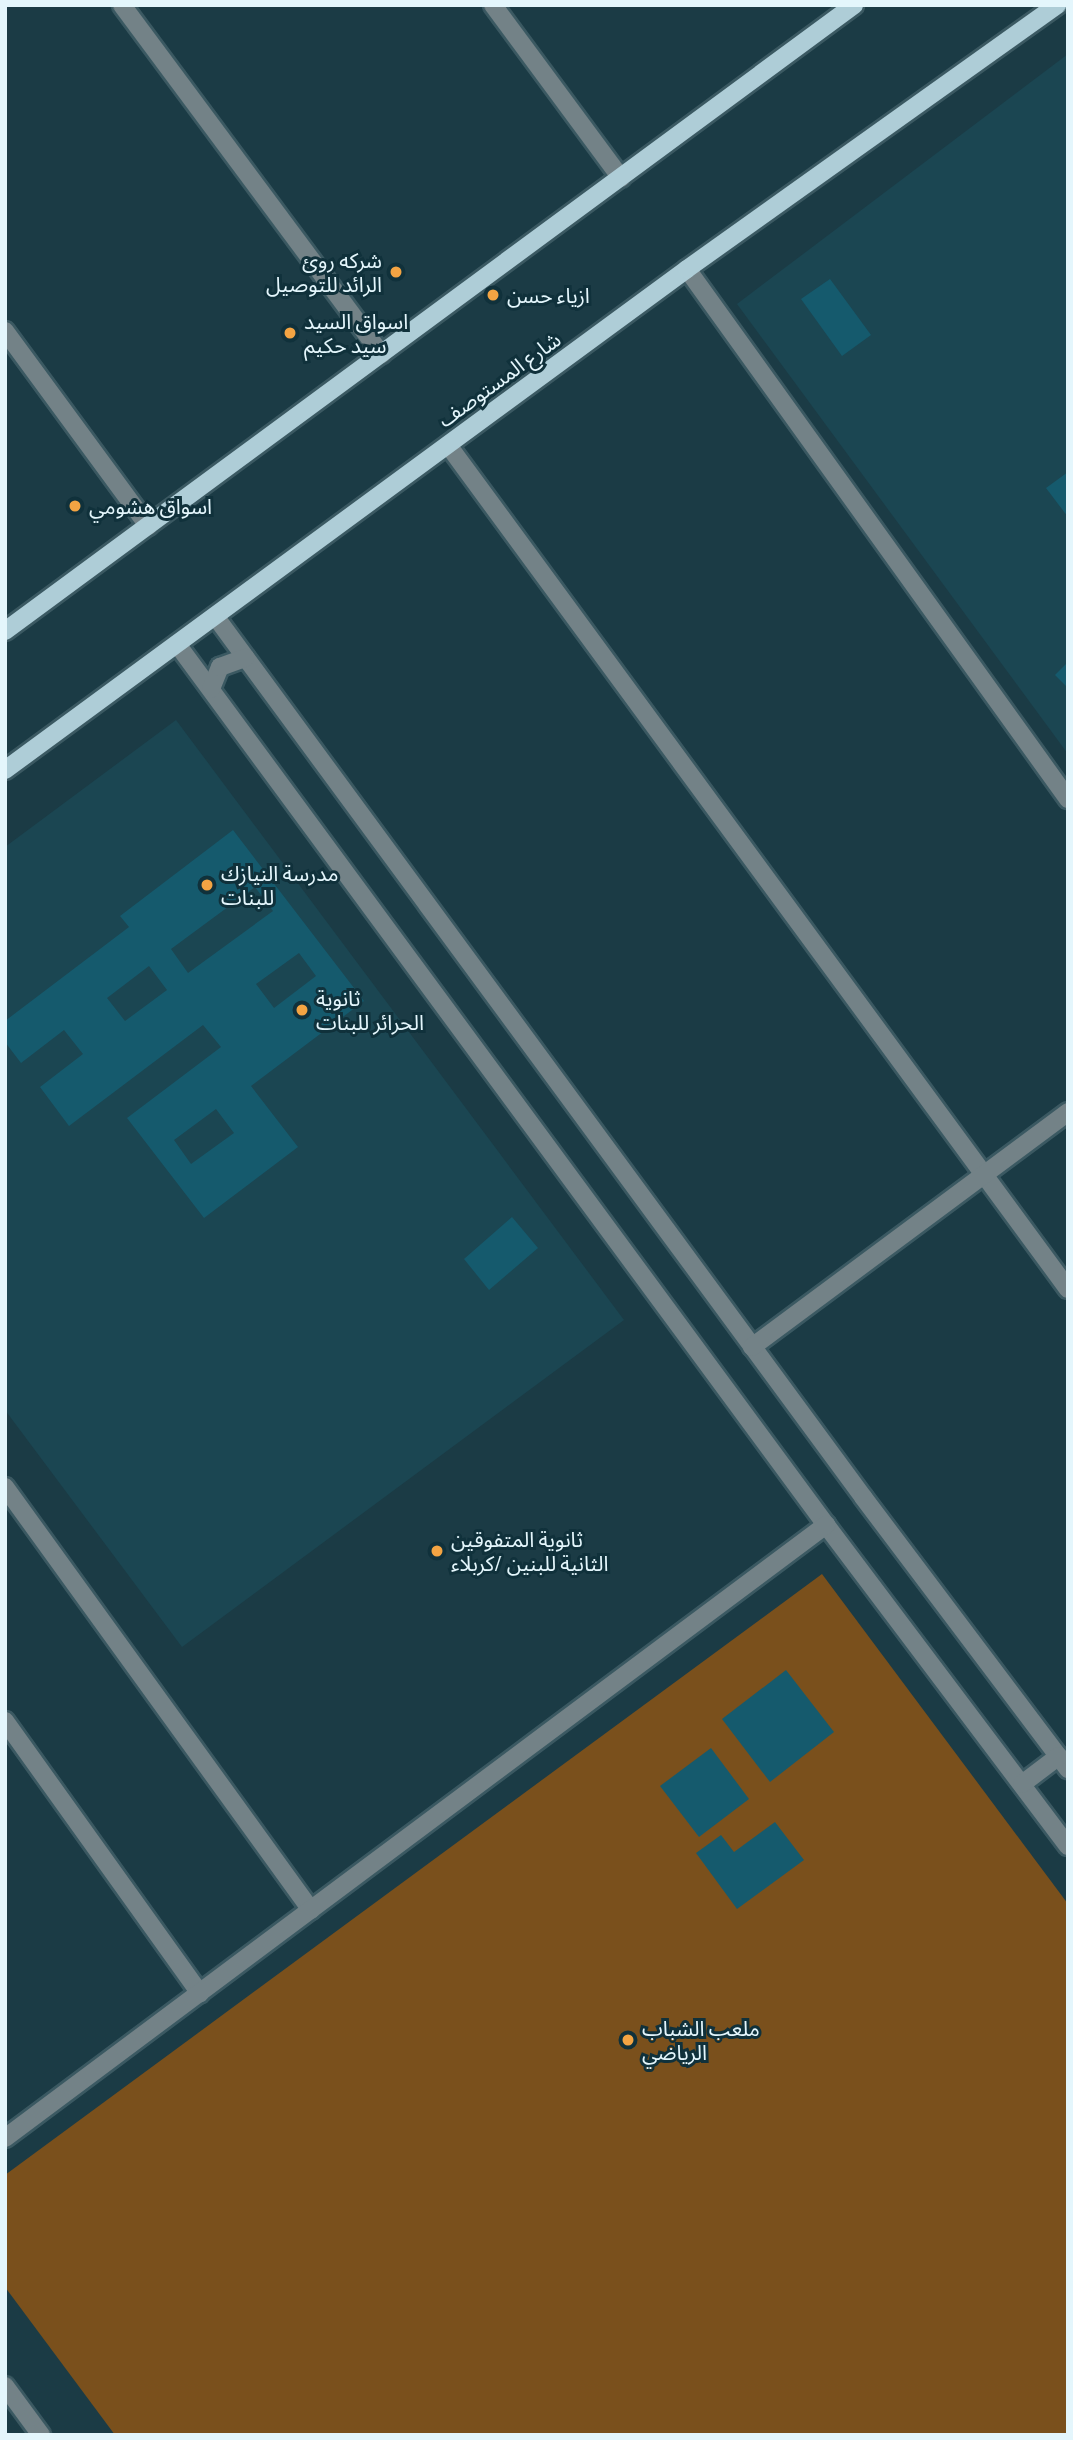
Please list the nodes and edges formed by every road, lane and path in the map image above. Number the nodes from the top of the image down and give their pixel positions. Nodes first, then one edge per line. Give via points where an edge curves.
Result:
1 (122, 5) edge
2 (493, 5) edge
3 (854, 5) edge
4 (1057, 5) edge
5 (621, 178) junction
6 (687, 269) junction
7 (5, 331) edge
8 (381, 354) junction
9 (448, 445) junction
10 (148, 526) junction
11 (215, 616) junction
12 (5, 631) edge
13 (177, 643) junction
14 (245, 658) junction
15 (211, 689) junction
16 (5, 770) edge
17 (1068, 799) edge
18 (1068, 1112) edge
19 (984, 1175) junction
20 (1068, 1289) edge
21 (752, 1347) junction
22 (5, 1488) edge
23 (826, 1525) junction
24 (5, 1721) edge
25 (1063, 1762) edge
26 (1021, 1784) junction
27 (1068, 1846) edge
28 (312, 1910) junction
29 (200, 1993) junction
30 (5, 2138) edge
31 (5, 2386) edge
32 (41, 2435) edge

1 - 8 street
2 - 5 street
3 - 5 main road
4 - 6 main road, شارع المستوصف
5 - 8 main road
6 - 9 main road, شارع المستوصف
6 - 17 street
7 - 10 street
8 - 10 main road
9 - 11 main road, شارع المستوصف
9 - 19 street
10 - 12 main road
11 - 13 main road, شارع المستوصف
11 - 14 street
13 - 15 street
13 - 16 main road, شارع المستوصف
14 - 15 street via 220,667
14 - 21 street
15 - 23 street
18 - 19 street
19 - 20 street
19 - 21 street
21 - 25 street
22 - 28 street
23 - 26 street
23 - 28 street
24 - 29 street
25 - 26 street
26 - 27 street
28 - 29 street
29 - 30 street
31 - 32 street

